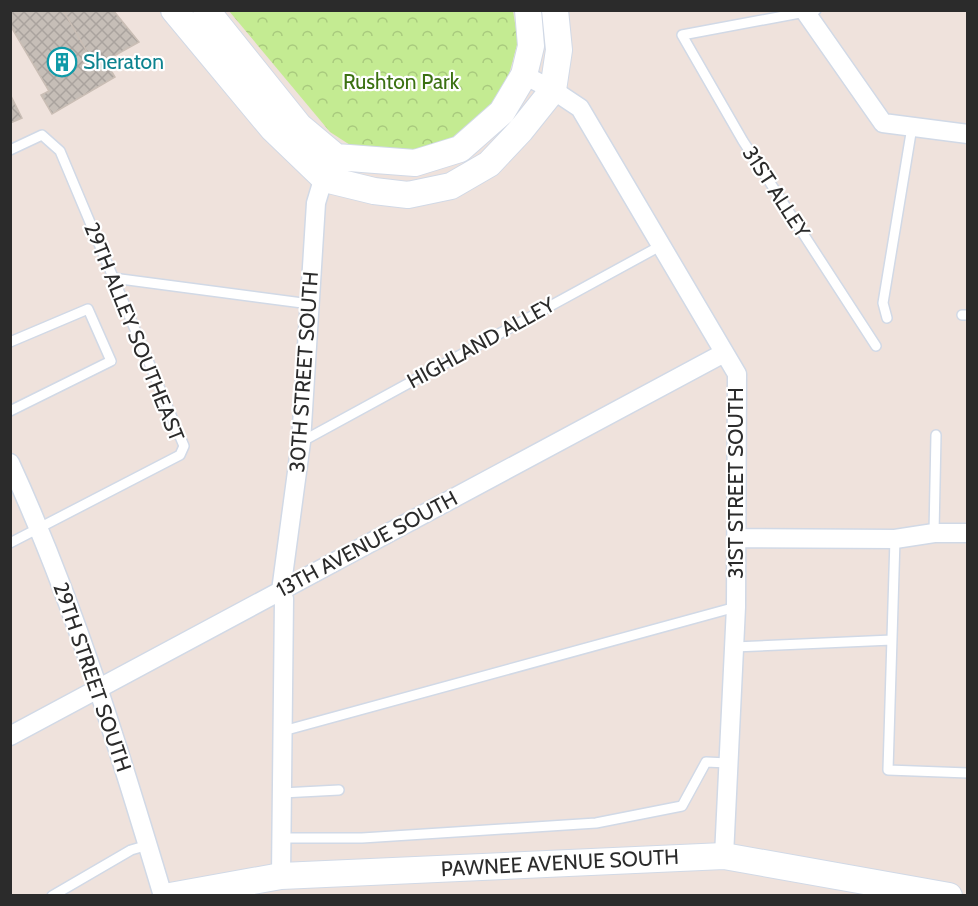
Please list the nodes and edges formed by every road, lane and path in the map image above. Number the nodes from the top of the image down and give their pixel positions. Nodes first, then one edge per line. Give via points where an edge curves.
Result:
1 (174, 10) edge
2 (206, 10) edge
3 (528, 10) edge
4 (555, 10) edge
5 (808, 11) edge
6 (524, 75) junction
7 (553, 90) junction
8 (912, 127) junction
9 (968, 134) edge
10 (10, 150) edge
11 (331, 168) junction
12 (662, 245) junction
13 (113, 278) junction
14 (309, 304) junction
15 (887, 318) dead end
16 (10, 342) edge
17 (876, 346) dead end
18 (724, 353) junction
19 (10, 411) edge
20 (936, 435) dead end
21 (301, 442) junction
22 (10, 463) edge
23 (39, 526) junction
24 (934, 533) junction
25 (968, 533) edge
26 (736, 538) junction
27 (895, 539) junction
28 (10, 543) edge
29 (281, 591) junction
30 (736, 607) junction
31 (892, 640) junction
32 (734, 647) junction
33 (99, 688) junction
34 (283, 731) junction
35 (10, 736) edge
36 (728, 763) junction
37 (968, 772) edge
38 (339, 790) dead end
39 (282, 793) junction
40 (282, 838) junction
41 (148, 845) junction
42 (724, 856) junction
43 (281, 876) junction
44 (52, 896) edge
45 (163, 896) edge
46 (170, 896) edge
47 (950, 896) edge

1 - 11 street via 273,129
2 - 11 street
3 - 6 street via 531,46
4 - 7 street via 559,50
5 - 8 street via 883,123
5 - 17 lane, 31ST ALLEY via 682,35 743,141
6 - 7 street, 31ST STREET SOUTH
6 - 11 street via 502,112 460,149 415,163
7 - 11 street via 489,164 451,186 408,195 374,191
7 - 12 street, 31ST STREET SOUTH via 580,108
8 - 9 street
8 - 15 lane via 883,303
10 - 13 lane, 29TH ALLEY SOUTHEAST via 42,135 60,151
11 - 14 street, 30TH STREET SOUTH via 316,203
12 - 18 street, 31ST STREET SOUTH
12 - 21 lane, HIGHLAND ALLEY
13 - 14 lane
13 - 23 lane, 29TH ALLEY SOUTHEAST via 184,446 180,455
14 - 21 street, 30TH STREET SOUTH
16 - 19 lane via 88,309 111,361
18 - 26 street, 31ST STREET SOUTH via 737,374
18 - 29 street, 13TH AVENUE SOUTH
20 - 24 lane
21 - 29 street, 30TH STREET SOUTH
22 - 23 street, 29TH STREET SOUTH
23 - 28 lane, 29TH ALLEY SOUTHEAST
23 - 33 street, 29TH STREET SOUTH
24 - 25 street
24 - 27 street
26 - 27 street
26 - 30 street, 31ST STREET SOUTH
27 - 31 lane
29 - 33 street, 13TH AVENUE SOUTH
29 - 34 street, 30TH STREET SOUTH
30 - 32 street, 31ST STREET SOUTH
30 - 34 lane
31 - 32 lane
31 - 37 lane via 888,770
32 - 36 street, 31ST STREET SOUTH
33 - 35 street, 13TH AVENUE SOUTH
33 - 41 street, 29TH STREET SOUTH
34 - 39 street, 30TH STREET SOUTH
36 - 40 lane via 706,762 682,806 596,823 362,838
36 - 42 street, 31ST STREET SOUTH
38 - 39 lane
39 - 40 street, 30TH STREET SOUTH
40 - 43 street, 30TH STREET SOUTH
41 - 44 lane via 131,850
41 - 45 street, 29TH STREET SOUTH
42 - 43 street, PAWNEE AVENUE SOUTH
42 - 47 street, PAWNEE AVENUE SOUTH
43 - 46 street, PAWNEE AVENUE SOUTH

